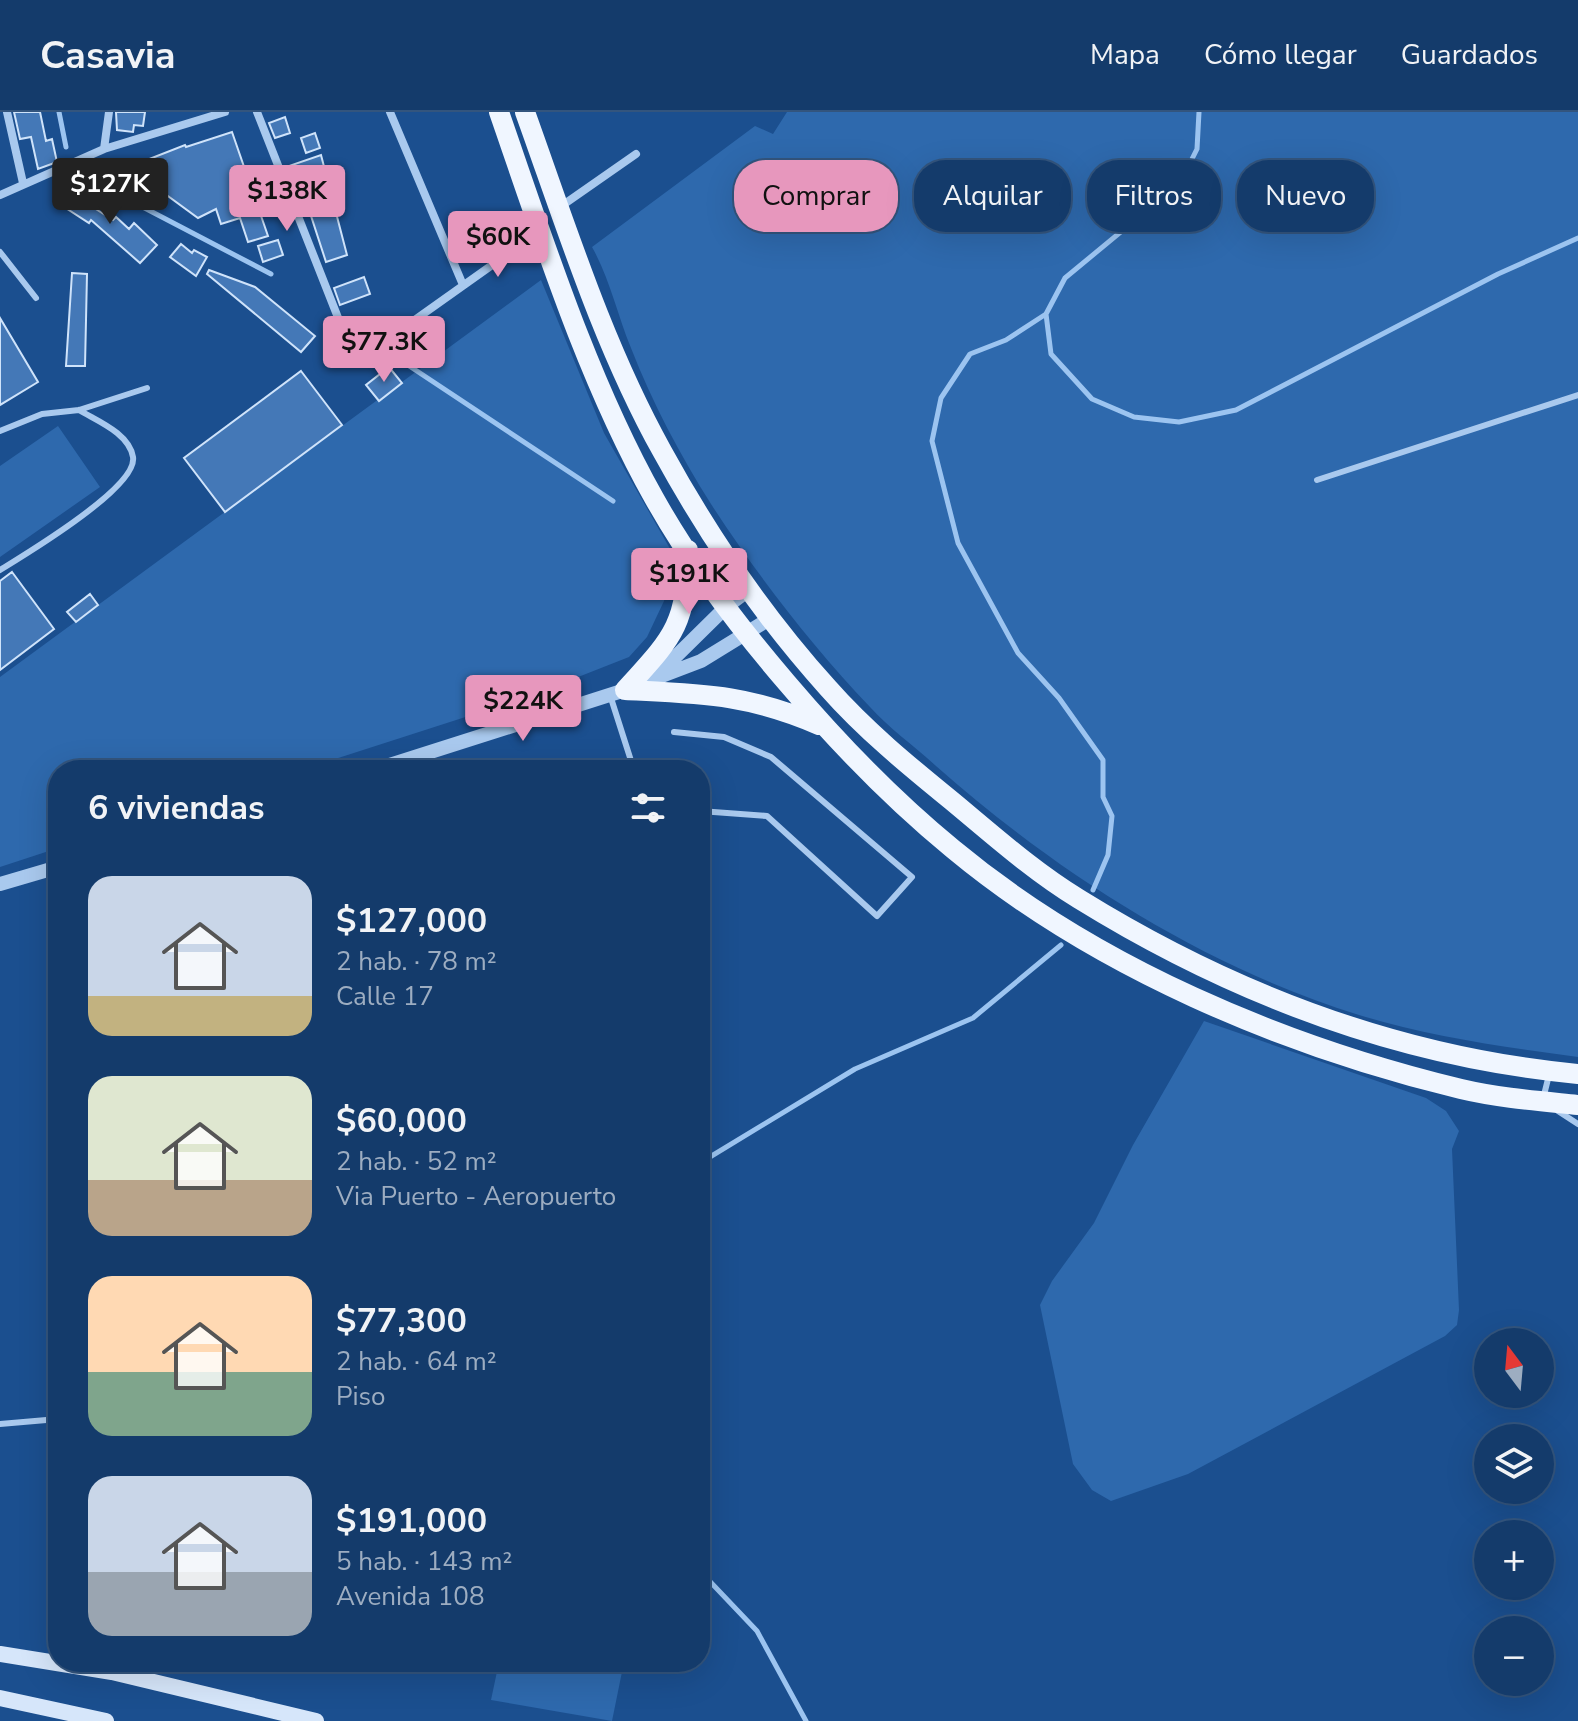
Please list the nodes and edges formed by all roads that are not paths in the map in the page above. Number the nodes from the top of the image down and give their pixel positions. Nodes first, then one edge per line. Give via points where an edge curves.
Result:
1 (7, 112) edge
2 (109, 112) edge
3 (225, 112) edge
4 (257, 112) edge
5 (390, 112) edge
6 (499, 112) edge
7 (525, 112) edge
8 (104, 149) junction
9 (636, 154) dead end
10 (23, 183) junction
11 (0, 195) edge
12 (560, 207) junction
13 (516, 248) dead end
14 (0, 252) edge
15 (463, 285) junction
16 (36, 298) dead end
17 (395, 334) dead end
18 (348, 343) dead end
19 (147, 388) dead end
20 (1578, 395) edge
21 (79, 410) junction
22 (0, 431) edge
23 (1317, 480) dead end
24 (688, 550) junction
25 (0, 570) edge
26 (750, 589) junction
27 (726, 607) junction
28 (771, 618) junction
29 (747, 636) junction
30 (656, 675) junction
31 (617, 692) junction
32 (826, 728) junction
33 (674, 732) dead end
34 (408, 760) edge
35 (632, 760) edge
36 (710, 812) edge
37 (48, 870) edge
38 (0, 884) edge
39 (1550, 1071) junction
40 (1578, 1074) edge
41 (1543, 1101) junction
42 (1578, 1105) edge
43 (1578, 1124) edge
44 (48, 1420) edge
45 (0, 1424) edge
46 (0, 1654) edge
47 (48, 1660) edge
48 (132, 1672) edge
49 (0, 1698) edge
50 (96, 1720) edge
51 (316, 1721) edge

1 - 10 street
2 - 8 street
3 - 8 street
4 - 18 street
5 - 15 street
6 - 24 main road via 611,412 654,499
7 - 12 main road
8 - 10 street
9 - 12 street
10 - 11 street
12 - 26 main road via 610,343 660,449 713,539
13 - 15 street
14 - 16 lane
15 - 17 street
19 - 21 lane
20 - 23 lane
21 - 22 lane via 42,414
21 - 25 lane via 124,440 133,458 131,473 114,493
24 - 27 main road
24 - 31 main road via 687,596 679,622 659,652
26 - 27 street
26 - 28 main road
27 - 29 main road
27 - 30 street
28 - 29 street
28 - 39 main road via 829,690 907,765 1078,899 1244,989 1305,1013 1440,1051
29 - 30 street via 701,661
29 - 32 main road
30 - 31 street
31 - 32 main road via 738,697
31 - 34 street
31 - 35 lane
32 - 41 main road via 954,850 1123,962 1236,1016 1353,1059 1465,1090
33 - 36 lane via 724,737 771,757 912,877 877,916 767,816
37 - 38 street
39 - 40 main road
39 - 41 lane
41 - 42 main road
41 - 43 lane
44 - 45 lane
46 - 47 main road
48 - 51 main road
49 - 50 main road

